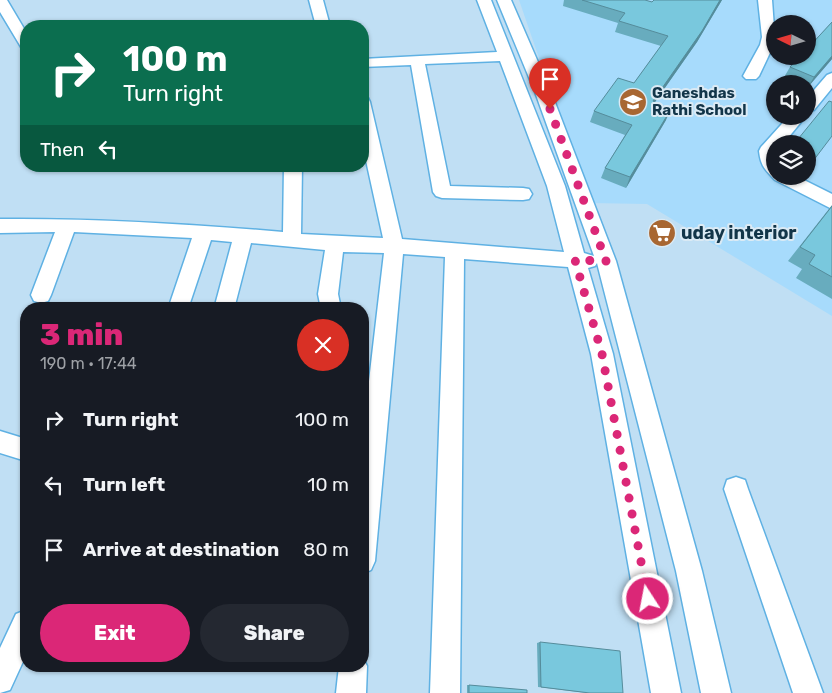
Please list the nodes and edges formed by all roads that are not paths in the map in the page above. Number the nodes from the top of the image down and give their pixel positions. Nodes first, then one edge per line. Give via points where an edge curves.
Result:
1 (0, 0) edge
2 (316, 0) edge
3 (766, 0) edge
4 (494, 1) edge
5 (321, 20) edge
6 (20, 34) edge
7 (504, 56) junction
8 (417, 59) junction
9 (369, 62) edge
10 (751, 76) dead end
11 (832, 78) edge
12 (816, 97) edge
13 (790, 125) edge
14 (369, 134) edge
15 (782, 135) edge
16 (293, 172) edge
17 (799, 185) edge
18 (523, 194) dead end
19 (832, 202) edge
20 (67, 225) junction
21 (0, 226) edge
22 (204, 232) junction
23 (243, 236) junction
24 (292, 240) junction
25 (335, 244) junction
26 (394, 246) junction
27 (454, 250) junction
28 (575, 260) junction
29 (606, 261) junction
30 (41, 295) dead end
31 (180, 302) edge
32 (226, 302) edge
33 (330, 302) edge
34 (369, 408) edge
35 (376, 419) junction
36 (0, 442) edge
37 (20, 448) edge
38 (736, 489) dead end
39 (369, 490) edge
40 (20, 637) edge
41 (353, 672) edge
42 (0, 680) edge
43 (351, 693) edge
44 (445, 693) edge
45 (666, 693) edge
46 (716, 693) edge
47 (808, 693) edge

1 - 6 street
2 - 5 street
3 - 10 street via 769,37
4 - 7 street
4 - 29 street via 543,92
7 - 8 street
7 - 28 street via 556,186
8 - 9 street
8 - 18 street via 442,192
11 - 12 street
13 - 15 street
14 - 26 street
16 - 24 street
17 - 19 street
20 - 21 street
20 - 22 street
20 - 30 street
22 - 23 street
22 - 31 street
23 - 24 street
23 - 32 street
24 - 25 street
25 - 26 street
25 - 33 street
26 - 27 street
26 - 35 street
27 - 28 street
27 - 44 street
28 - 29 street
28 - 45 street via 602,354
29 - 46 street via 689,571
34 - 35 street
35 - 39 street
36 - 37 street
38 - 47 street
40 - 42 street
41 - 43 street

